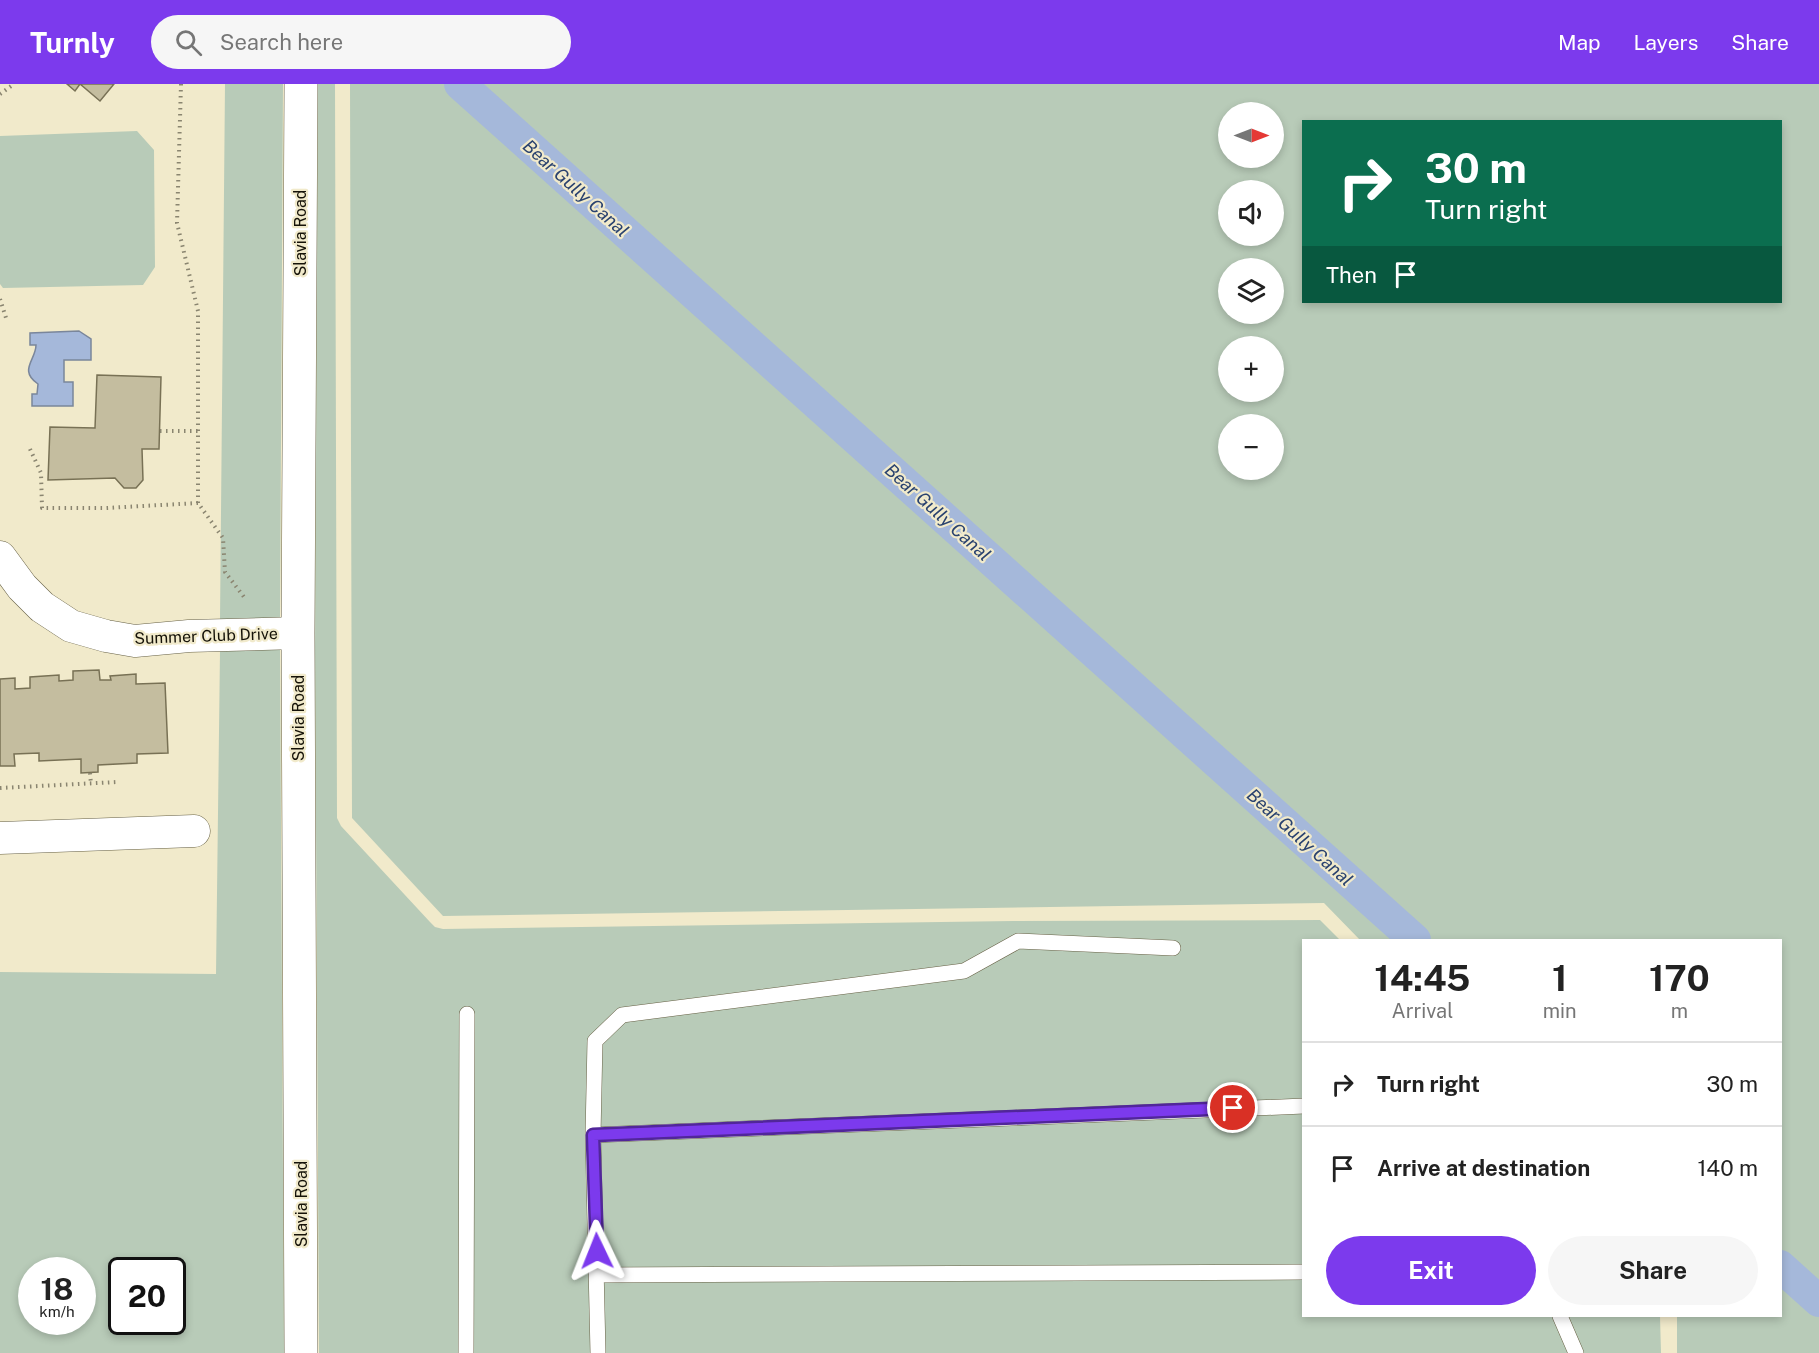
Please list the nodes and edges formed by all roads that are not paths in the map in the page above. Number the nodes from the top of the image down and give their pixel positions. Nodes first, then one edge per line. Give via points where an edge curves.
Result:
1 (301, 84) edge
2 (0, 557) edge
3 (298, 633) junction
4 (194, 831) dead end
5 (0, 838) edge
6 (1173, 948) dead end
7 (467, 1014) dead end
8 (1302, 1106) edge
9 (593, 1135) junction
10 (1302, 1272) edge
11 (597, 1275) junction
12 (1560, 1317) edge
13 (301, 1353) edge
14 (466, 1353) edge
15 (598, 1353) edge
16 (1576, 1353) edge

1 - 3 street, Slavia Road
2 - 3 street, Summer Club Drive via 42,607 71,626 106,636 135,641
3 - 13 street, Slavia Road
4 - 5 street
6 - 9 lane via 1018,941 964,971 622,1015 595,1041
7 - 14 lane
8 - 9 lane
9 - 11 lane
10 - 11 lane
11 - 15 lane
12 - 16 lane

